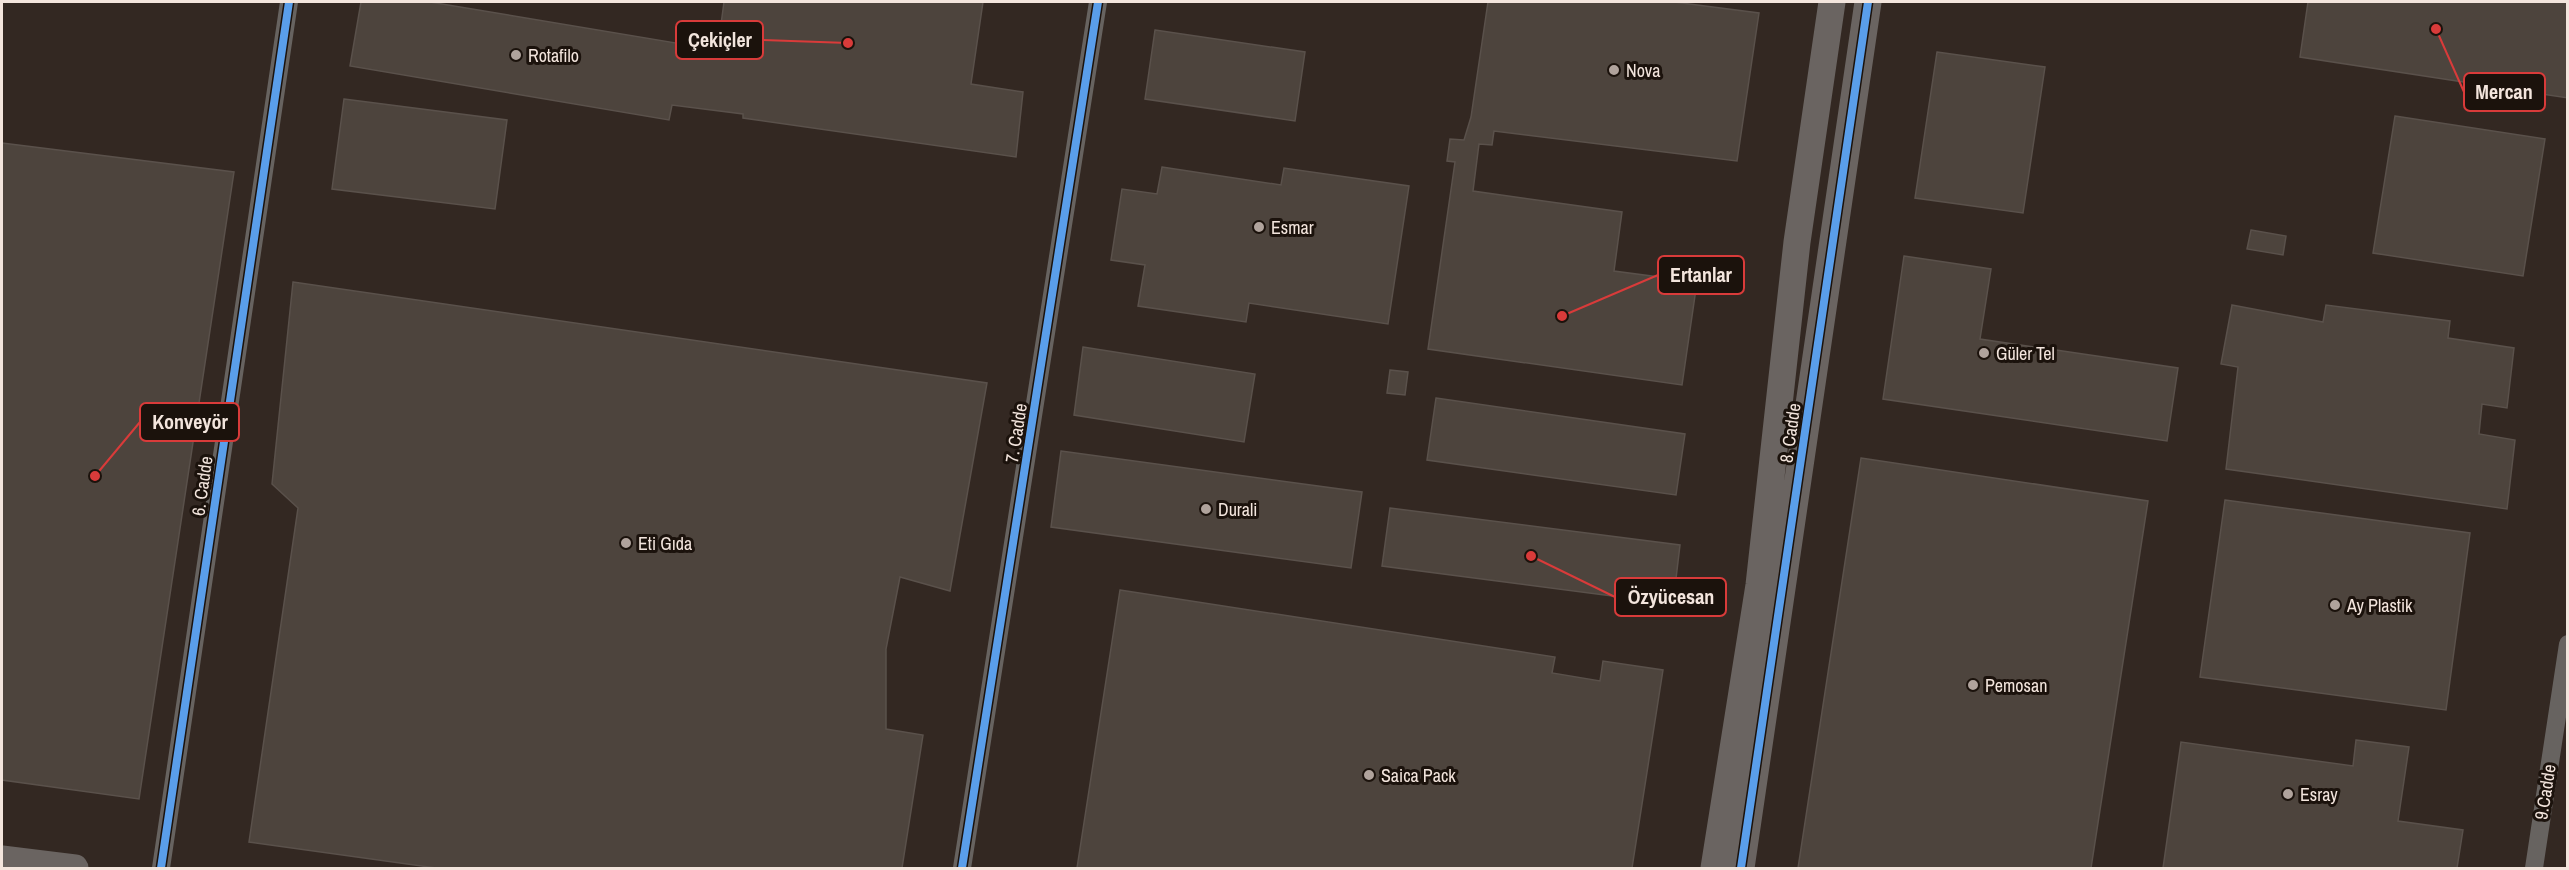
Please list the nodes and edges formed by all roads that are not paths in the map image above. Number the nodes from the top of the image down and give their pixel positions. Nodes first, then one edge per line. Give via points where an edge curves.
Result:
1 (289, 2) edge
2 (1098, 2) edge
3 (1832, 2) edge
4 (1868, 2) edge
5 (2568, 644) edge
6 (2, 859) edge
7 (75, 868) edge
8 (161, 868) edge
9 (962, 868) edge
10 (1714, 868) edge
11 (1741, 868) edge
12 (2534, 868) edge

1 - 8 street, 6. Cadde
2 - 9 street, 7. Cadde
3 - 10 street, 8. Cadde via 1797,242 1760,585
4 - 11 street, 8. Cadde
5 - 12 street, 9.Cadde
6 - 7 street

